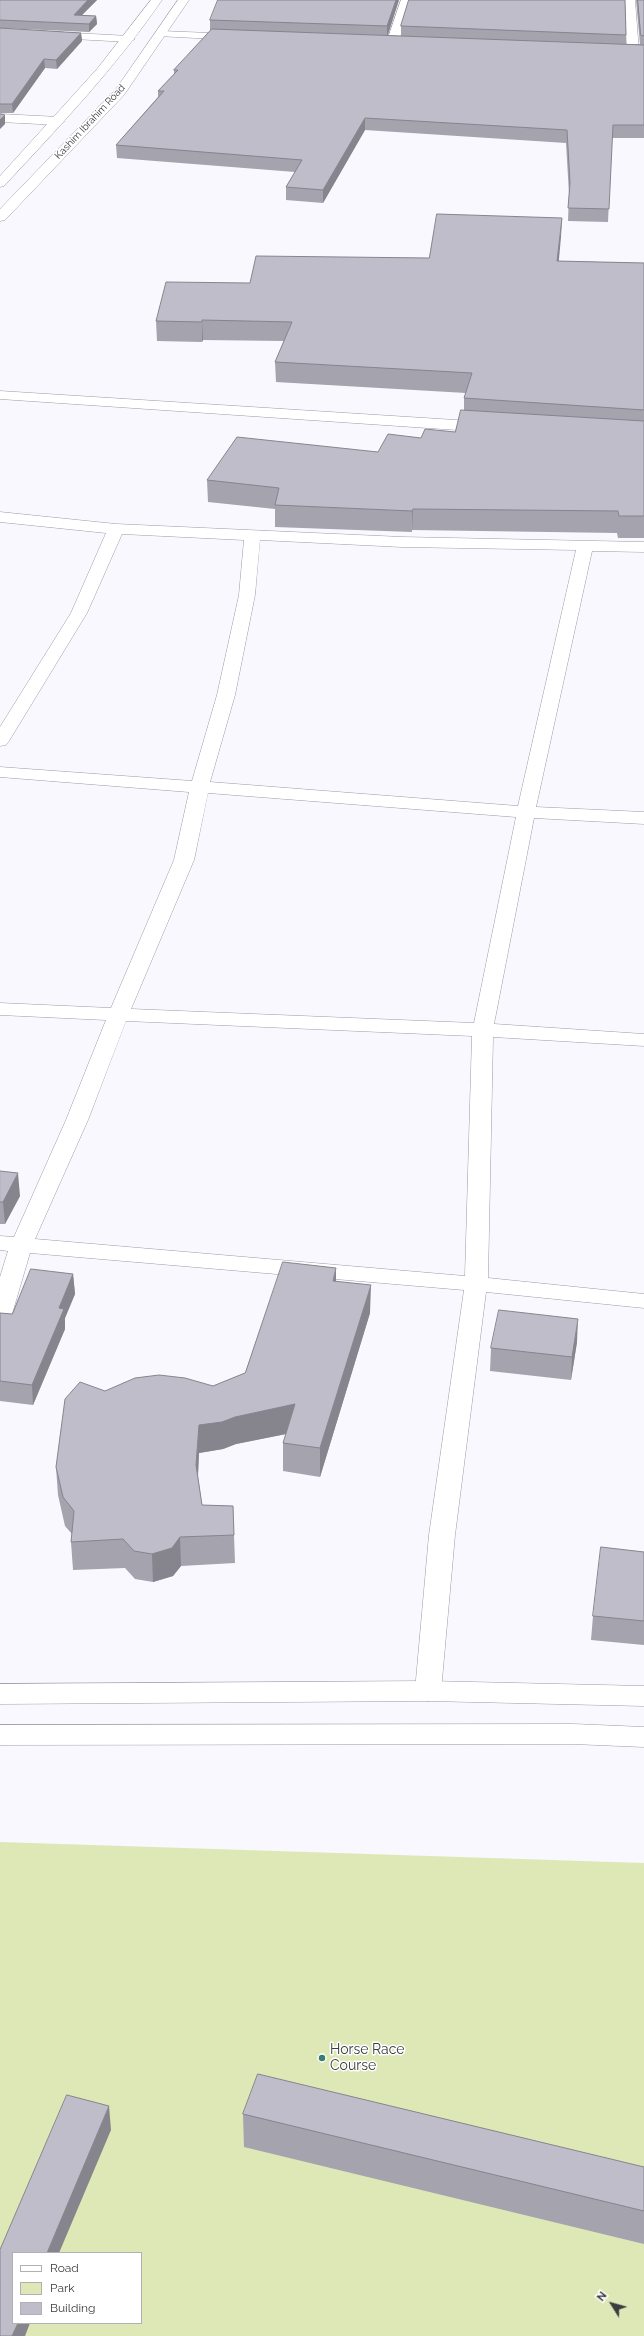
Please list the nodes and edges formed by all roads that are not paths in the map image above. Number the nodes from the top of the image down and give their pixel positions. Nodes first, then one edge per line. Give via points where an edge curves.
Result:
1 (157, 0) edge
2 (184, 0) edge
3 (406, 0) edge
4 (630, 0) edge
5 (0, 32) edge
6 (161, 34) junction
7 (248, 38) edge
8 (129, 39) junction
9 (378, 41) edge
10 (618, 51) edge
11 (638, 52) edge
12 (0, 118) edge
13 (59, 121) junction
14 (0, 183) edge
15 (0, 217) edge
16 (0, 395) edge
17 (502, 428) edge
18 (0, 517) edge
19 (116, 529) junction
20 (252, 534) junction
21 (585, 546) junction
22 (644, 547) edge
23 (0, 741) edge
24 (0, 772) edge
25 (200, 786) junction
26 (526, 812) junction
27 (644, 818) edge
28 (0, 1009) edge
29 (119, 1013) junction
30 (483, 1030) junction
31 (644, 1040) edge
32 (10, 1244) edge
33 (476, 1284) junction
34 (644, 1301) edge
35 (0, 1314) edge
36 (428, 1692) junction
37 (0, 1694) edge
38 (644, 1696) edge
39 (0, 1735) edge
40 (644, 1737) edge

1 - 8 main road, Kashim Ibrahim Road
2 - 6 main road, Kashim Ibrahim Road
3 - 9 main road via 397,41
4 - 11 main road
5 - 8 main road
6 - 7 main road
6 - 15 main road, Kashim Ibrahim Road via 120,92
8 - 13 main road, Kashim Ibrahim Road via 95,82
10 - 11 main road
12 - 13 main road
13 - 14 main road, Kashim Ibrahim Road
16 - 17 main road
18 - 19 main road
19 - 20 main road
19 - 23 main road via 79,613
20 - 21 main road via 402,542
20 - 25 main road via 246,602 226,695
21 - 22 main road
21 - 26 main road
24 - 25 main road
25 - 26 main road
25 - 29 main road via 184,860
26 - 27 main road
26 - 30 main road
28 - 29 main road
29 - 30 main road
29 - 32 main road via 77,1120
30 - 31 main road
30 - 33 main road
32 - 33 main road
32 - 35 main road
33 - 34 main road
33 - 36 main road via 442,1535
36 - 37 main road
36 - 38 main road
39 - 40 main road via 573,1734

